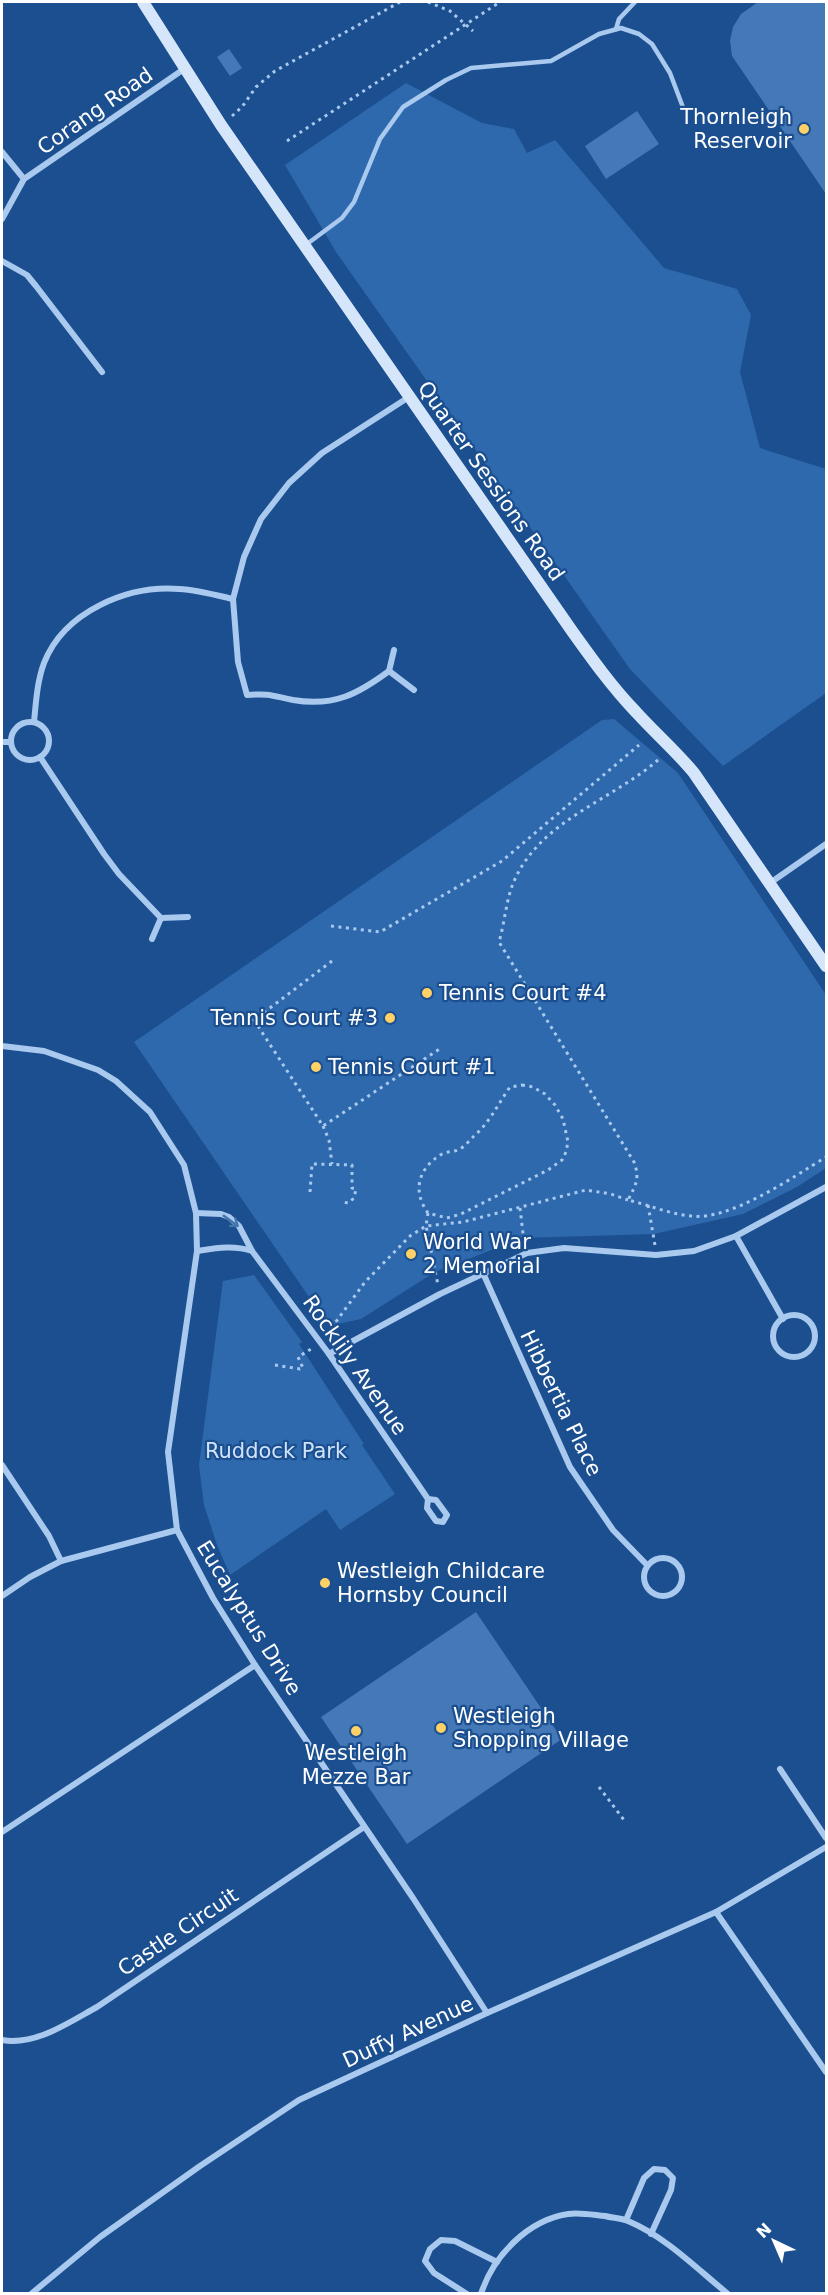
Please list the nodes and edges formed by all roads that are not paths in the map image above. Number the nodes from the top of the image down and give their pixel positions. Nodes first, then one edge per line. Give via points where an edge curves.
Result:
1 (143, 2) edge
2 (635, 2) edge
3 (616, 29) junction
4 (184, 69) junction
5 (684, 110) dead end
6 (2, 152) edge
7 (24, 179) junction
8 (2, 218) edge
9 (304, 246) junction
10 (2, 261) edge
11 (102, 372) dead end
12 (409, 397) junction
13 (233, 599) junction
14 (394, 650) dead end
15 (389, 671) junction
16 (414, 690) dead end
17 (34, 722) junction
18 (2, 742) edge
19 (11, 742) junction
20 (40, 757) junction
21 (826, 844) edge
22 (770, 883) junction
23 (188, 917) dead end
24 (161, 918) junction
25 (152, 939) dead end
26 (826, 966) edge
27 (2, 1046) edge
28 (826, 1187) edge
29 (196, 1213) junction
30 (736, 1236) junction
31 (197, 1251) junction
32 (252, 1251) junction
33 (483, 1273) junction
34 (783, 1318) junction
35 (329, 1354) junction
36 (2, 1465) edge
37 (428, 1499) dead end
38 (177, 1530) junction
39 (61, 1560) junction
40 (647, 1565) junction
41 (2, 1596) edge
42 (255, 1665) junction
43 (780, 1768) dead end
44 (364, 1827) junction
45 (2, 1832) edge
46 (826, 1838) edge
47 (826, 1847) edge
48 (716, 1912) junction
49 (487, 2013) junction
50 (2, 2040) edge
51 (826, 2072) edge
52 (626, 2220) junction
53 (651, 2234) junction
54 (497, 2262) junction
55 (31, 2294) edge
56 (466, 2294) edge
57 (480, 2294) edge
58 (728, 2294) edge

1 - 4 main road, Quarter Sessions Road
2 - 3 lane via 619,19
3 - 5 lane via 631,30 652,44 670,73
3 - 9 lane via 599,34 551,61 471,68 403,108 380,139 354,202 342,218
4 - 7 street, Corang Road
4 - 9 main road, Quarter Sessions Road
6 - 7 street, Corang Road
7 - 8 street, Corang Road
9 - 12 main road, Quarter Sessions Road
10 - 11 street via 27,275
12 - 13 street via 322,453 289,483 261,519 244,557
12 - 22 main road, Quarter Sessions Road via 578,640 627,702 694,773
13 - 15 street via 238,663 247,695 267,693 317,703 333,701 347,697
13 - 17 street via 178,588 138,592 105,602 76,620 55,641 44,663
14 - 15 street
15 - 16 street
17 - 19 street via 15,729
17 - 20 street via 43,727 48,737 47,748
18 - 19 street
19 - 20 street via 21,758
20 - 24 street via 119,874
21 - 22 street
22 - 26 main road, Quarter Sessions Road
23 - 24 street
24 - 25 street
27 - 29 street, Eucalyptus Drive via 45,1051 77,1061 98,1070 131,1094 150,1112 176,1150 184,1165
28 - 30 street
29 - 31 street, Eucalyptus Drive
29 -> 32 street, Rocklily Avenue via 229,1217 239,1226
30 - 33 street via 694,1251 656,1255 564,1248 527,1253
30 - 34 street
31 - 32 street via 238,1247
31 - 38 street, Eucalyptus Drive via 168,1452
32 - 35 street, Rocklily Avenue
33 - 35 street
33 - 40 street, Hibbertia Place via 570,1467 613,1530
34 - 34 street via 795,1315 812,1326 813,1345 803,1354 790,1356 774,1343 774,1329
35 - 37 street, Rocklily Avenue
36 - 39 street
38 - 39 street
38 - 42 street, Eucalyptus Drive
39 - 41 street
40 - 40 street via 658,1558 672,1559 681,1569 679,1588 669,1595 651,1593 644,1583
42 - 44 street, Eucalyptus Drive
42 - 45 street
43 - 46 street
44 - 49 street, Eucalyptus Drive
44 - 50 street, Castle Circuit via 97,2007 55,2030 17,2043
47 - 48 street, Duffy Avenue
48 - 49 street, Duffy Avenue
48 - 51 street
49 - 55 street, Duffy Avenue via 299,2100 100,2237
52 - 53 street
52 - 53 street via 644,2178 654,2169 665,2170 673,2178 671,2190
52 - 54 street via 568,2214 534,2226
53 - 58 street
54 - 56 street via 455,2241 441,2240 430,2249 425,2261 434,2273
54 - 57 street

